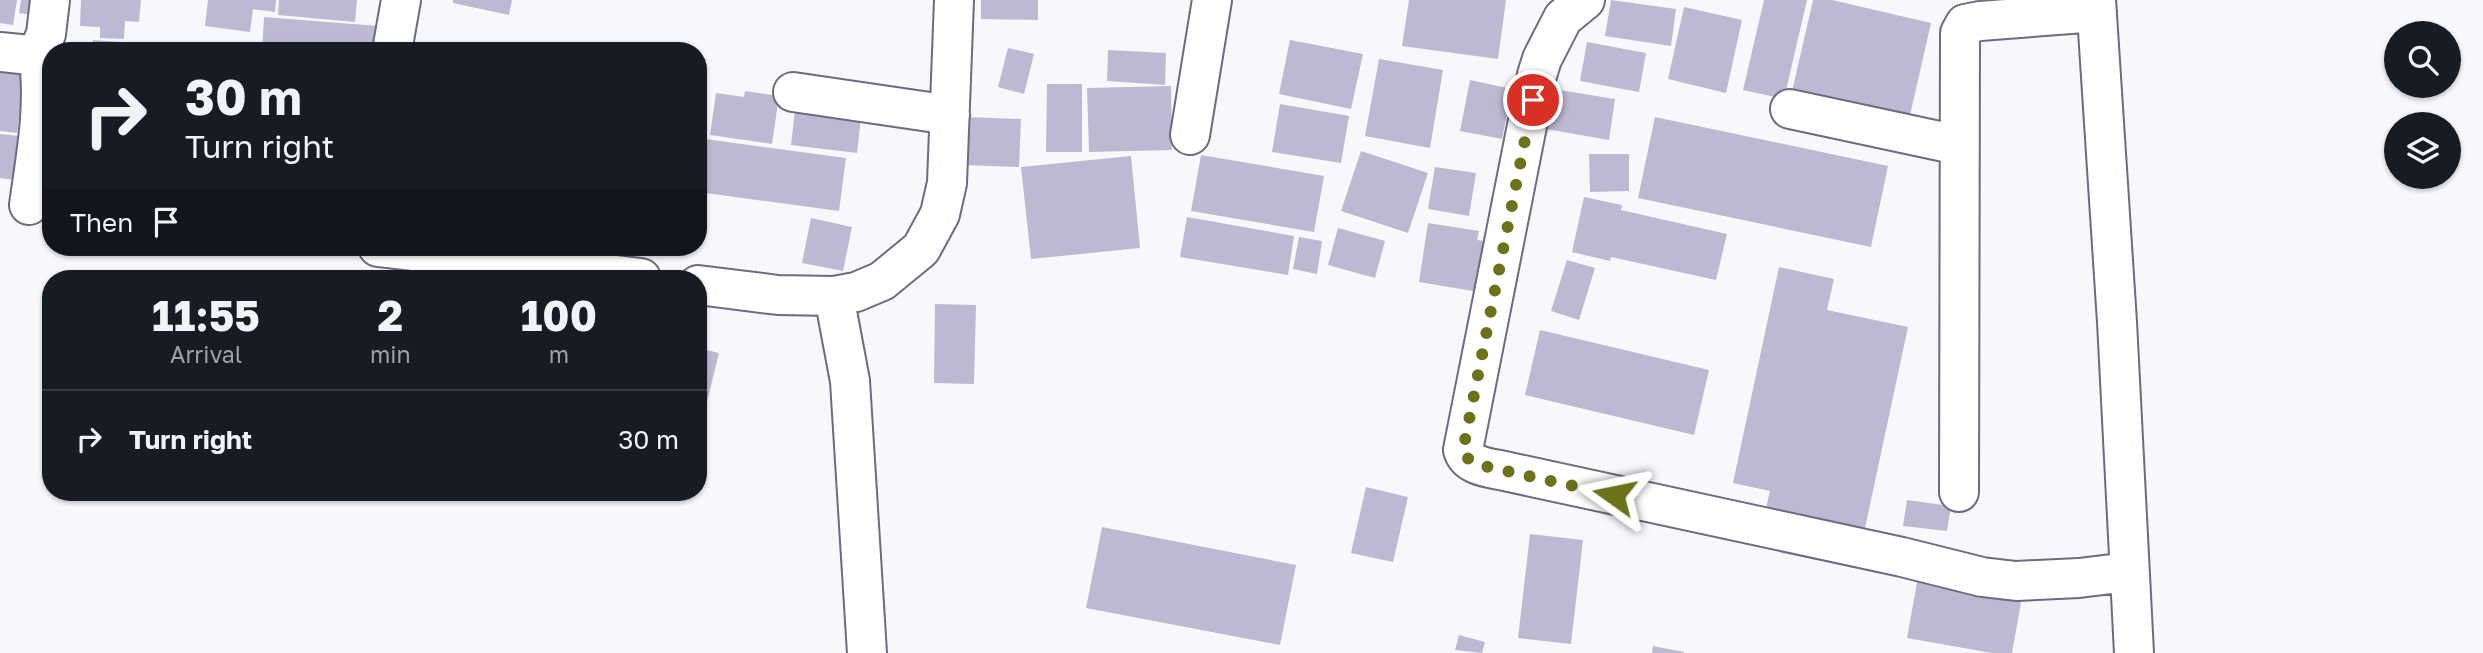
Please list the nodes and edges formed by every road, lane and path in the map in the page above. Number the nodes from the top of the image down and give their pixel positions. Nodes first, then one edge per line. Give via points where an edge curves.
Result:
1 (50, 0) edge
2 (401, 0) edge
3 (954, 0) edge
4 (1212, 0) edge
5 (1585, 0) edge
6 (2090, 8) edge
7 (43, 42) edge
8 (394, 42) edge
9 (42, 45) edge
10 (0, 51) edge
11 (38, 53) junction
12 (42, 77) edge
13 (793, 92) dead end
14 (42, 109) edge
15 (1790, 109) dead end
16 (950, 115) junction
17 (1191, 135) dead end
18 (1958, 145) junction
19 (27, 205) edge
20 (454, 256) edge
21 (573, 270) edge
22 (707, 286) edge
23 (834, 296) junction
24 (1959, 492) dead end
25 (2128, 572) junction
26 (867, 653) edge
27 (2134, 653) edge

1 - 7 street
2 - 8 street
3 - 16 street
4 - 17 street
5 - 25 street via 1563,18 1537,75 1465,456 1475,464 1982,577 2079,579
6 - 18 street via 1965,24 1960,33
6 - 25 street via 2117,322
9 - 11 street
10 - 11 street
11 - 12 street
13 - 16 street
14 - 19 street
15 - 18 street
16 - 23 street via 945,200 921,249 882,281
18 - 24 street
20 - 21 street
22 - 23 street
23 - 26 street via 850,381
25 - 27 street

